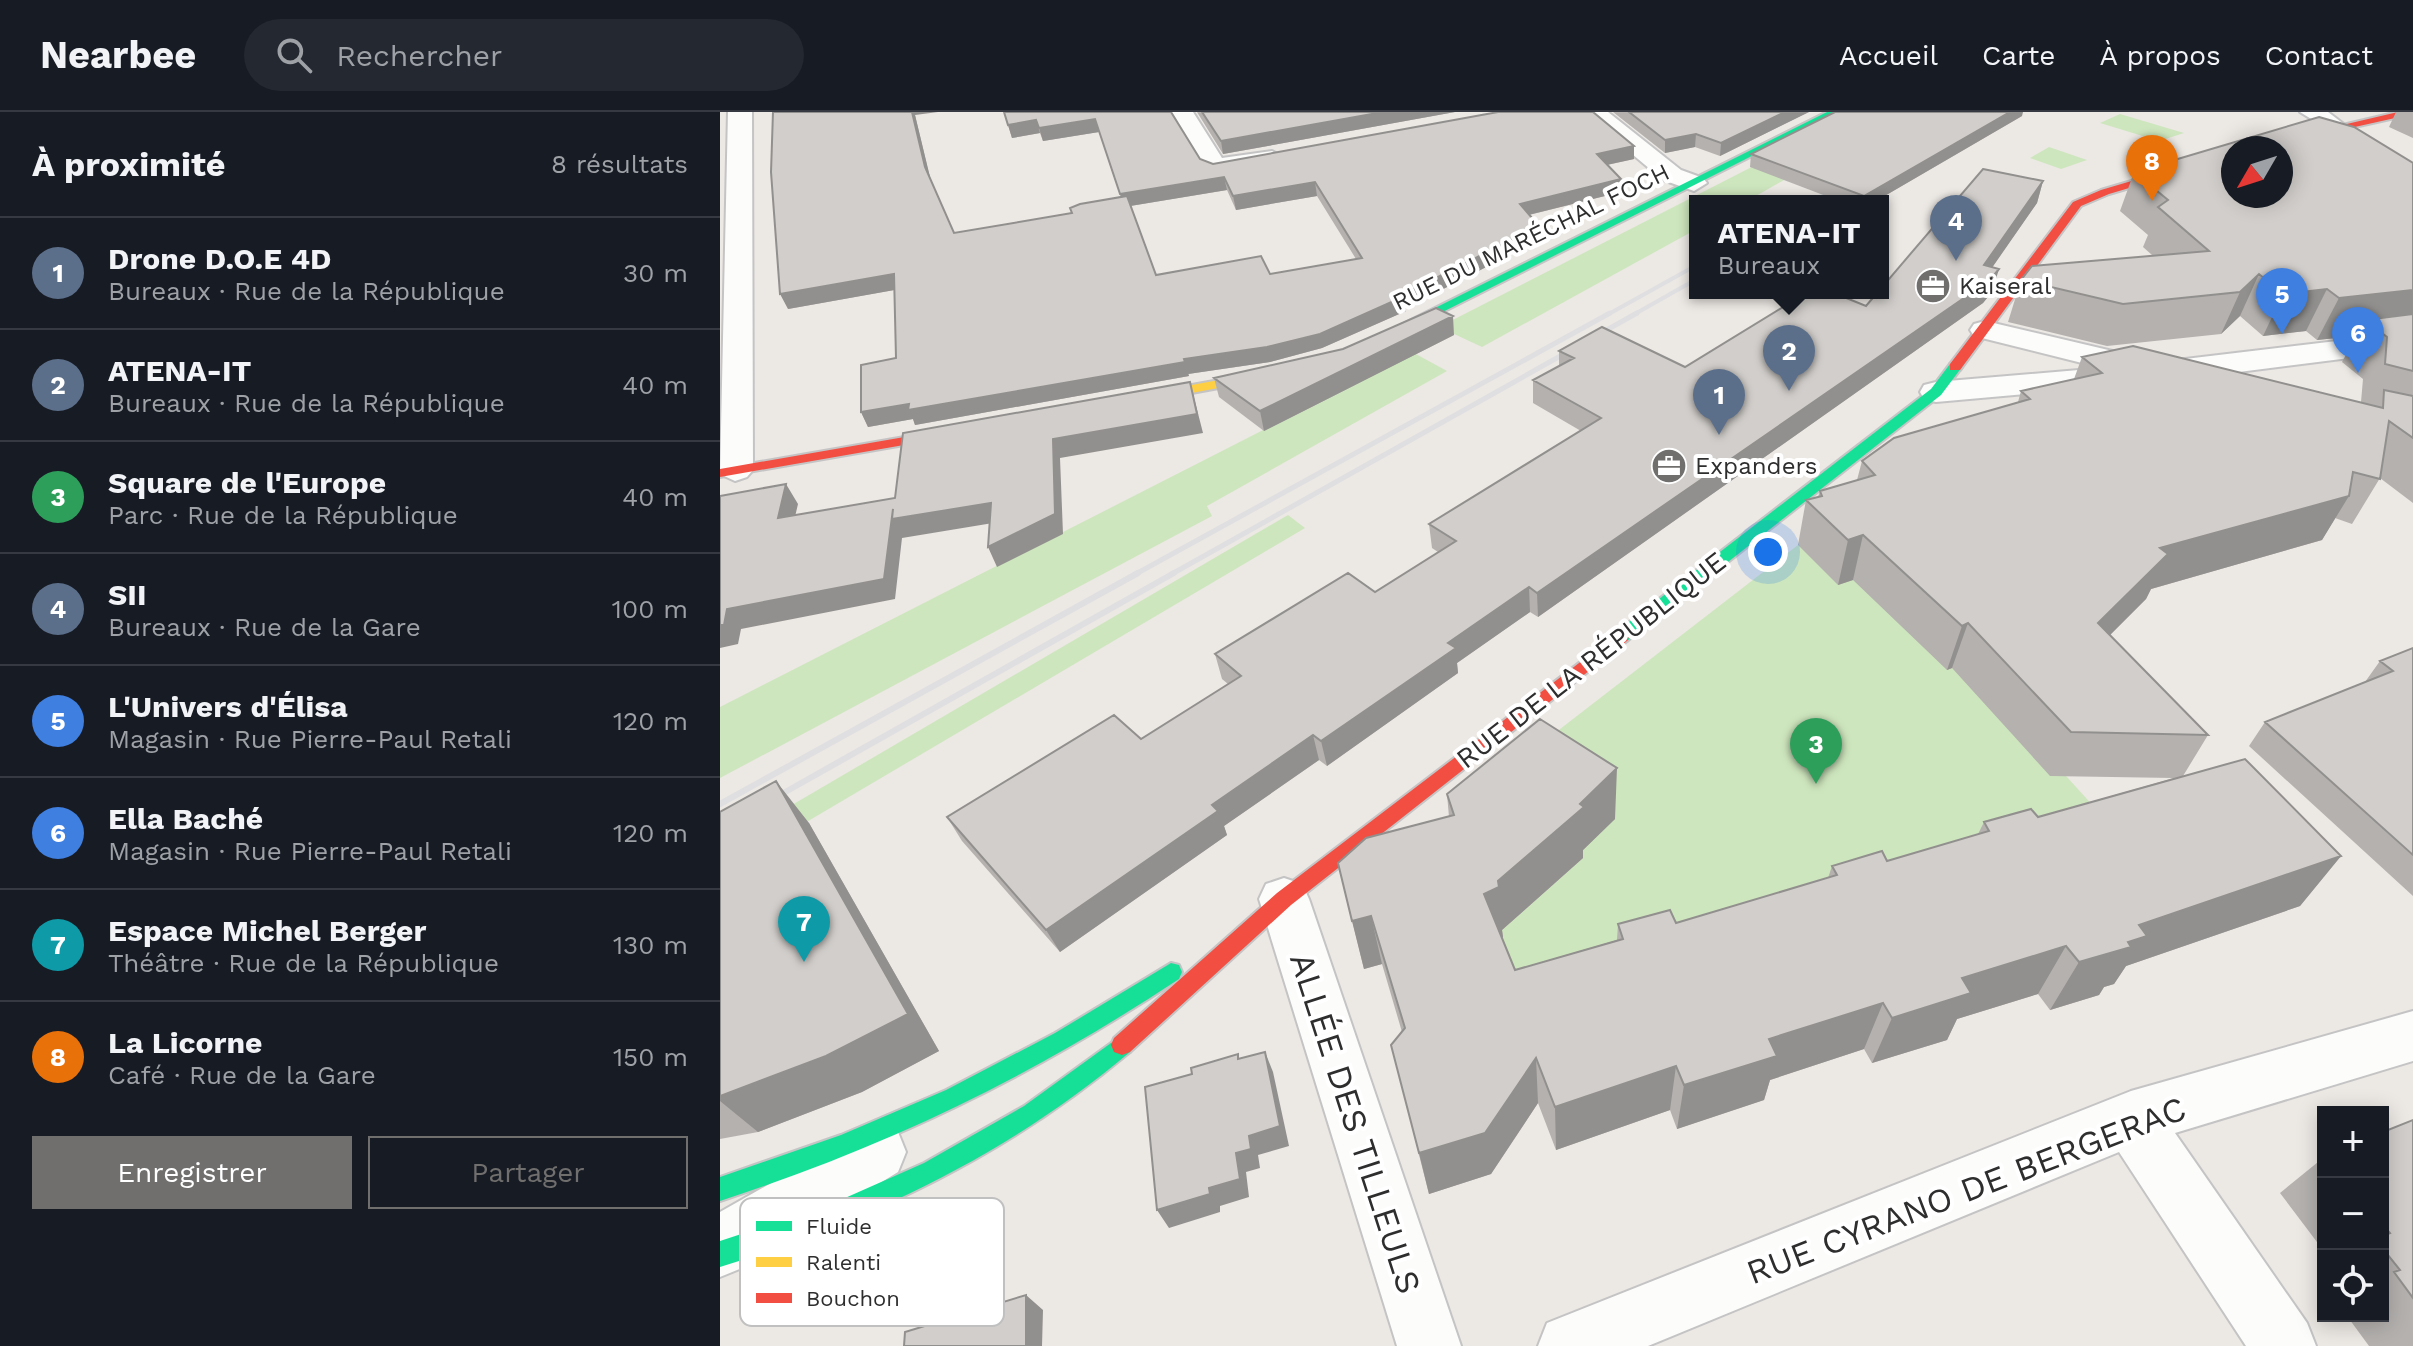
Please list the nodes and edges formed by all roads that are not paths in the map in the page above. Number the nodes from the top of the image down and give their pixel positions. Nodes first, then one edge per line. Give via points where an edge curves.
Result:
1 (771, 112) edge
2 (1181, 112) edge
3 (1594, 112) edge
4 (1834, 112) edge
5 (2411, 112) edge
6 (740, 114) edge
7 (2312, 123) edge
8 (2285, 136) edge
9 (2337, 139) joint
10 (1297, 155) edge
11 (2221, 158) edge
12 (729, 171) edge
13 (1694, 183) junction
14 (1985, 330) junction
15 (2413, 341) edge
16 (1365, 346) edge
17 (1293, 369) edge
18 (2160, 372) junction
19 (1936, 392) junction
20 (2247, 393) edge
21 (1116, 403) edge
22 (976, 428) edge
23 (727, 472) edge
24 (1284, 899) junction
25 (2413, 1036) edge
26 (1058, 1046) junction
27 (2131, 1119) junction
28 (720, 1189) edge
29 (801, 1198) edge
30 (872, 1198) edge
31 (740, 1234) edge
32 (720, 1246) edge
33 (740, 1248) edge
34 (720, 1254) edge
35 (1429, 1346) edge
36 (1570, 1346) edge
37 (2284, 1346) edge

1 - 6 street
2 - 10 street via 1215,166
3 - 13 street via 1672,175
4 - 13 main road, RUE DU MARÉCHAL FOCH
5 - 9 main road
6 - 12 street
7 - 8 main road
7 - 9 street
11 - 14 main road, RUE DE LA RÉPUBLIQUE via 2077,204
12 - 23 street via 737,274
13 - 16 main road, RUE DU MARÉCHAL FOCH
14 - 18 street
14 - 19 main road, RUE DE LA RÉPUBLIQUE
15 - 18 street
17 - 21 main road
18 - 19 street
18 - 20 street
19 - 24 main road, RUE DE LA RÉPUBLIQUE
22 - 23 main road
24 - 26 main road, RUE DE LA RÉPUBLIQUE
24 - 30 main road, RUE DE LA RÉPUBLIQUE via 1099,1066 995,1137
24 - 35 street, ALLÉE DES TILLEULS
25 - 27 street, RUE CYRANO DE BERGERAC
26 - 28 main road, RUE DE LA RÉPUBLIQUE via 915,1119
26 - 29 street, RUE DE LA RÉPUBLIQUE
27 - 36 street, RUE CYRANO DE BERGERAC
27 - 37 street
31 - 32 street, RUE DE LA RÉPUBLIQUE
33 - 34 main road, RUE DE LA RÉPUBLIQUE

